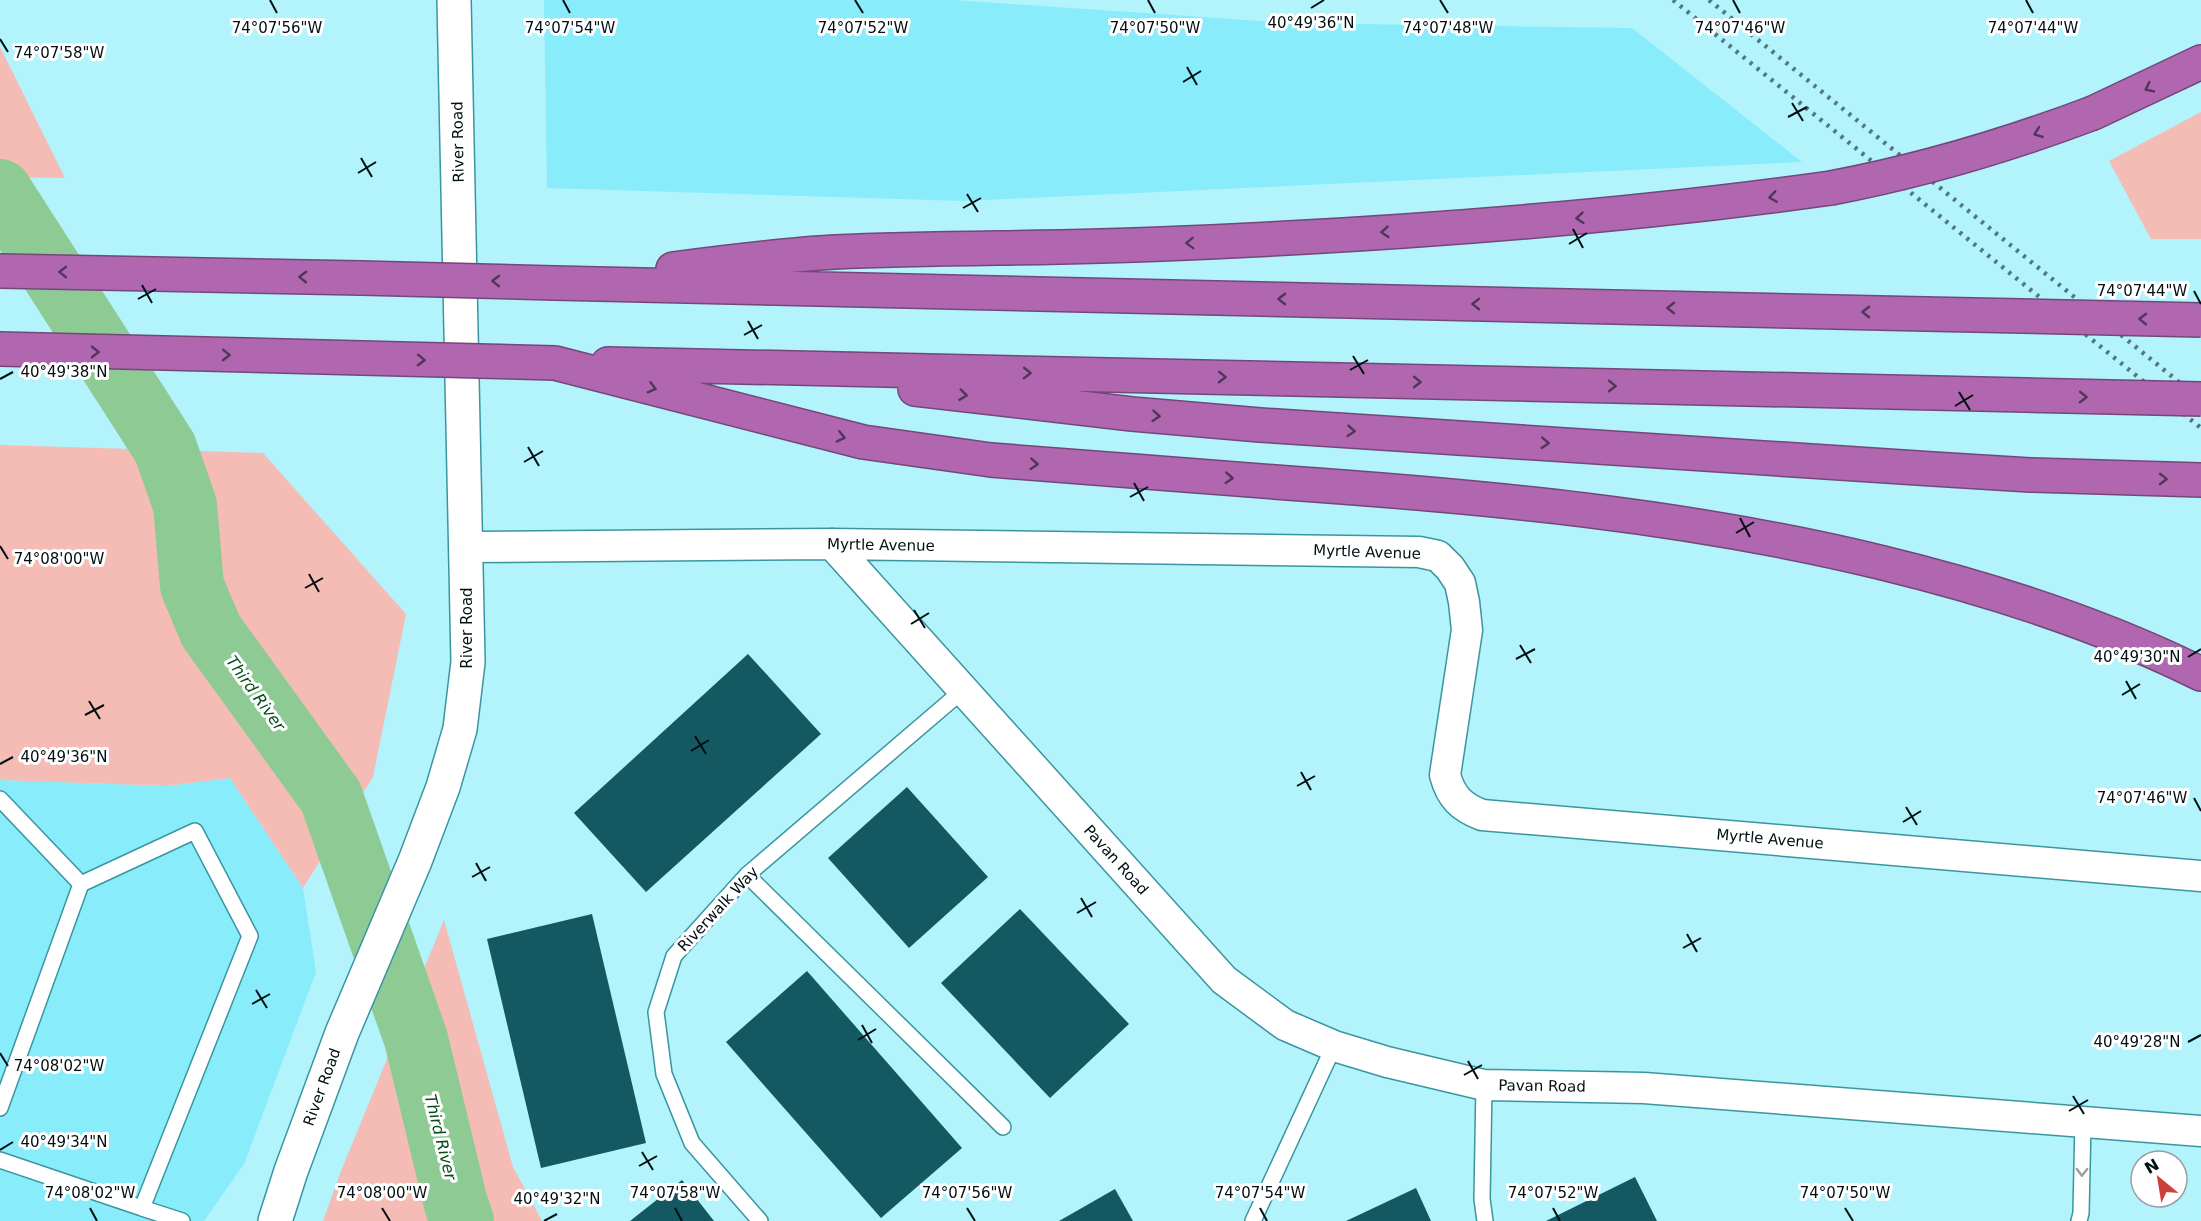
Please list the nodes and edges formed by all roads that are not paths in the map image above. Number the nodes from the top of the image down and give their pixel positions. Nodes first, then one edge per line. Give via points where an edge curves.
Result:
1 (454, 0) edge
2 (2201, 62) edge
3 (0, 271) edge
4 (554, 283) junction
5 (2201, 320) edge
6 (0, 349) edge
7 (555, 363) junction
8 (738, 366) junction
9 (2201, 399) edge
10 (2201, 480) edge
11 (832, 544) junction
12 (467, 547) junction
13 (2201, 674) edge
14 (962, 691) junction
15 (0, 799) edge
16 (747, 875) junction
17 (2201, 876) edge
18 (81, 884) junction
19 (1334, 1046) junction
20 (1484, 1086) junction
21 (0, 1108) edge
22 (2084, 1122) junction
23 (1003, 1127) dead end
24 (2201, 1131) edge
25 (0, 1160) edge
26 (142, 1208) junction
27 (182, 1221) edge
28 (275, 1221) edge
29 (760, 1221) edge
30 (1252, 1221) edge
31 (1485, 1221) edge
32 (2079, 1221) edge

1 - 12 street, River Road
2 -> 4 highway, bridge via 2093,112 1972,155 1831,188 1689,207 1492,225 1160,244 832,252
4 -> 3 highway, bridge
5 -> 4 highway, bridge
6 -> 7 highway, bridge
7 - 8 highway
7 -> 13 highway via 863,442 926,452 1487,498 1635,516 1794,543 2024,601 2111,633
8 -> 9 highway, bridge
8 -> 10 highway via 1037,404 1260,425 1922,469
11 - 12 street, Myrtle Avenue
11 - 14 street, Pavan Road
11 - 17 street, Myrtle Avenue via 1419,552 1438,556 1460,583 1464,602 1467,630 1445,775 1455,800 1467,809 1482,815
12 - 28 street, River Road via 468,662 460,729 443,787 342,1033
14 - 16 lane, Riverwalk Way
14 - 19 street, Pavan Road via 1224,980 1284,1024
15 - 18 lane
16 - 23 lane
16 - 29 lane, Riverwalk Way via 674,956 656,1012 664,1074 692,1143
18 - 21 lane
18 - 26 lane via 195,831 250,936
19 - 20 street, Pavan Road
19 - 30 lane
20 - 22 street, Pavan Road via 1644,1088
20 - 31 lane
22 - 24 street, Pavan Road
22 -> 32 lane
25 - 26 lane
26 - 27 lane

